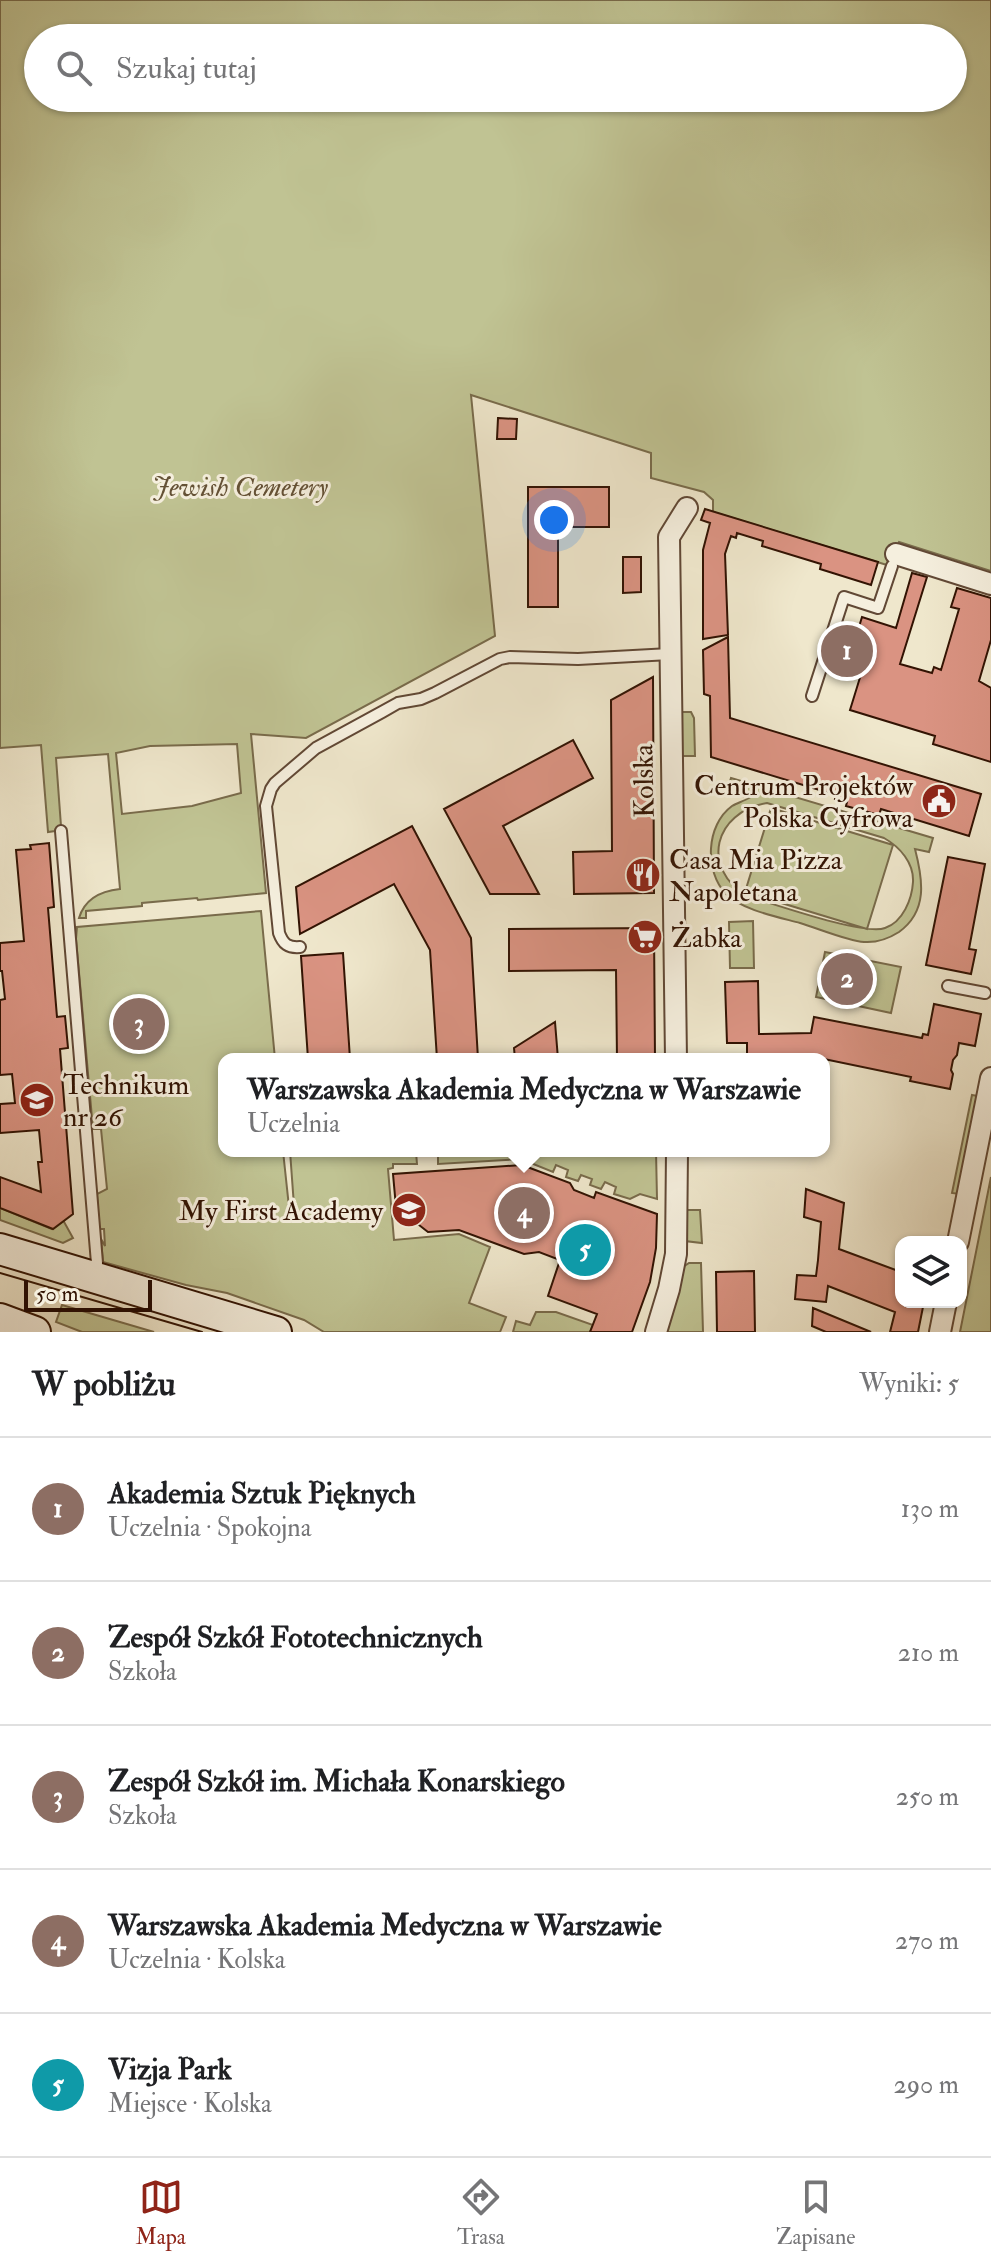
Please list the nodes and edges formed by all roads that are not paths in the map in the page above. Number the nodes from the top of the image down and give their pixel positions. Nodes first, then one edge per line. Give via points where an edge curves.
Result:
1 (687, 508) dead end
2 (894, 560) joint
3 (991, 584) edge
4 (670, 654) junction
5 (812, 696) dead end
6 (61, 831) dead end
7 (300, 947) dead end
8 (948, 986) dead end
9 (985, 993) dead end
10 (676, 1053) edge
11 (991, 1078) edge
12 (677, 1157) edge
13 (959, 1236) edge
14 (0, 1249) edge
15 (93, 1276) junction
16 (945, 1308) edge
17 (0, 1319) edge
18 (35, 1332) edge
19 (276, 1332) edge
20 (656, 1332) edge
21 (940, 1332) edge

1 - 4 street, Kolska via 669,537
2 - 3 street
2 - 5 lane via 878,608 844,597
4 - 7 lane via 507,658 421,699 398,703 316,748 275,783 266,806 279,933 286,945
4 - 10 street, Kolska
6 - 15 lane via 97,1263
8 - 9 lane
11 - 13 street
12 - 20 street via 676,1254
14 - 15 main road
15 - 19 main road
16 - 21 street
17 - 18 main road

